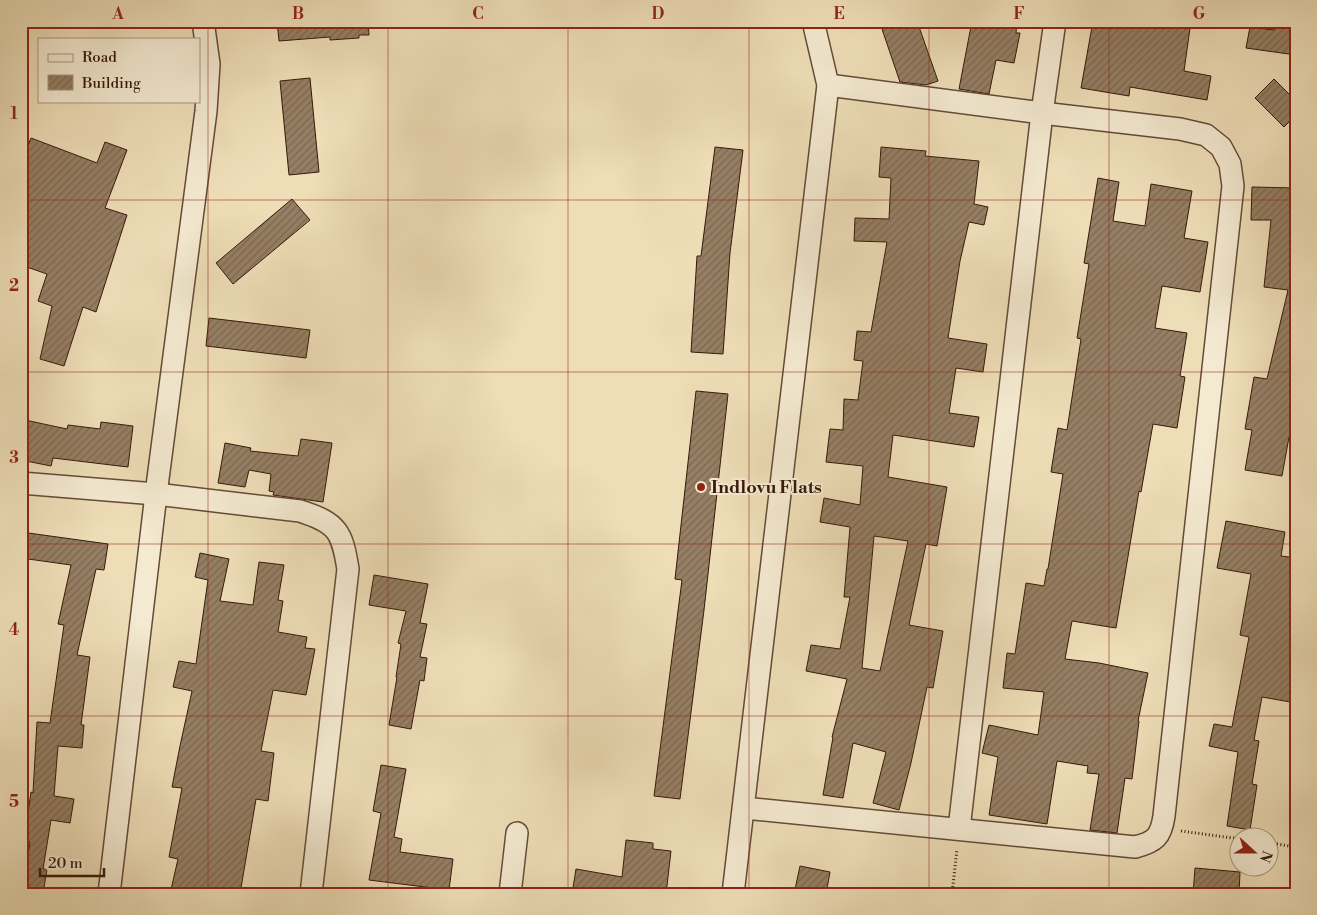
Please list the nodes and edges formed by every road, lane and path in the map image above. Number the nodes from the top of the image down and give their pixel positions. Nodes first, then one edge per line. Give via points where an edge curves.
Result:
1 (203, 21) edge
2 (813, 21) edge
3 (1055, 21) edge
4 (828, 85) junction
5 (1042, 114) junction
6 (21, 483) edge
7 (156, 494) junction
8 (744, 808) junction
9 (1162, 828) junction
10 (959, 829) junction
11 (517, 833) dead end
12 (1230, 838) edge
13 (1280, 845) edge
14 (1296, 847) edge
15 (109, 894) edge
16 (312, 894) edge
17 (510, 894) edge
18 (733, 894) edge
19 (952, 894) edge

1 - 7 street via 209,64 206,111
2 - 4 street
3 - 5 street
4 - 5 street
4 - 8 street
5 - 9 street via 1180,128 1206,135 1221,147 1230,164 1234,186
5 - 10 street
6 - 7 street
7 - 15 street
7 - 16 street via 300,511 330,523 344,548 348,570
8 - 10 street
8 - 18 street
9 - 10 street via 1158,837 1135,847
9 - 12 path
10 - 19 path
11 - 17 street
13 - 14 path

